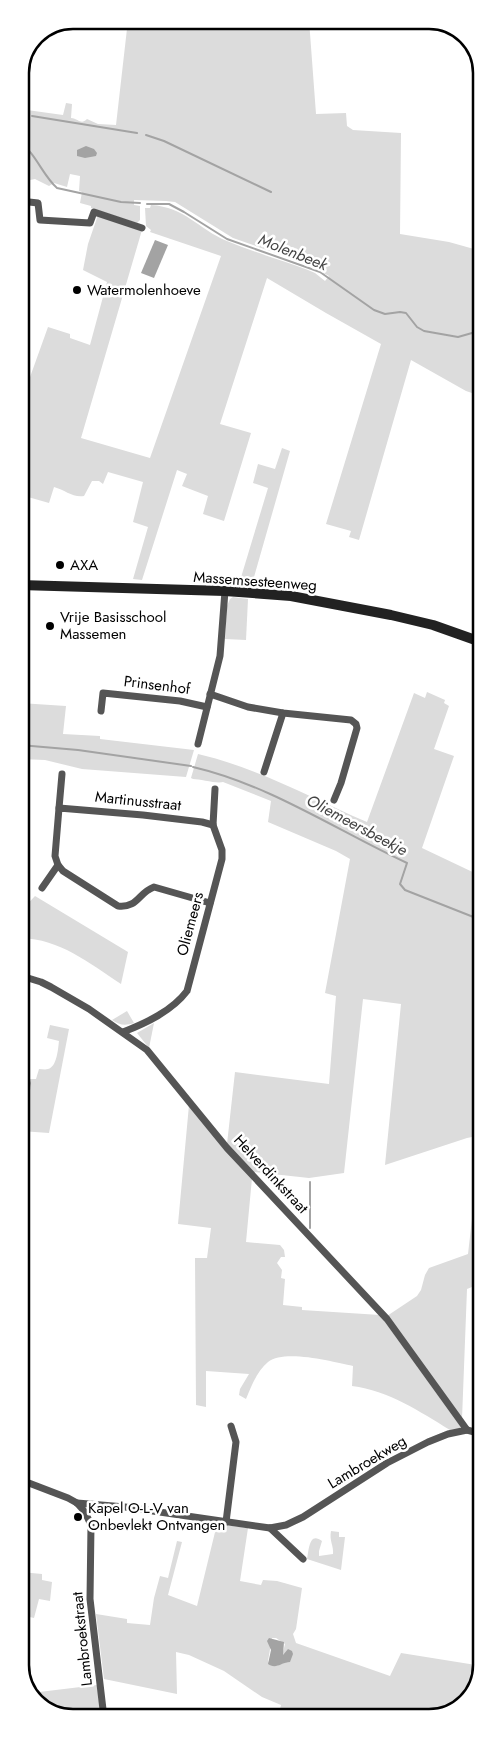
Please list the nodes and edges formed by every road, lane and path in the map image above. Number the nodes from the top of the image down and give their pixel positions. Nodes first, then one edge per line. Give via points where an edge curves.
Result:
1 (29, 202) edge
2 (142, 228) dead end
3 (29, 585) edge
4 (225, 592) junction
5 (473, 639) edge
6 (210, 694) junction
7 (207, 707) junction
8 (101, 712) dead end
9 (283, 713) junction
10 (198, 744) dead end
11 (264, 772) dead end
12 (62, 774) dead end
13 (215, 789) dead end
14 (334, 800) dead end
15 (59, 808) junction
16 (213, 825) junction
17 (58, 865) junction
18 (42, 888) dead end
19 (210, 903) junction
20 (29, 978) edge
21 (123, 1032) junction
22 (231, 1426) dead end
23 (467, 1430) junction
24 (473, 1432) edge
25 (29, 1483) edge
26 (77, 1503) junction
27 (226, 1522) junction
28 (270, 1528) junction
29 (302, 1559) dead end
30 (103, 1709) edge

1 - 2 street via 38,203 40,220 90,223 94,212
3 - 4 main road, Massemsesteenweg
4 - 5 main road, Massemsesteenweg via 291,596 349,606 433,625
4 - 6 street, Prinsenhof via 220,656
6 - 7 street, Prinsenhof
6 - 9 street, Prinsenhof
7 - 8 street, Prinsenhof via 103,693
7 - 10 street, Prinsenhof
9 - 11 street
9 - 14 street, Prinsenhof via 351,720 356,724 358,728
12 - 15 street
13 - 16 street, Oliemeers
15 - 16 street, Martinusstraat
15 - 17 street via 55,856
16 - 19 street, Oliemeers via 222,859
17 - 18 street
17 - 19 street via 118,906 133,904 146,890 154,887
19 - 21 street, Oliemeers via 187,991 178,1002
20 - 21 street, Helverdinkstraat via 51,987
21 - 23 street, Helverdinkstraat via 146,1050 227,1148 387,1319
22 - 27 street via 236,1442
23 - 24 street, Lambroekweg
23 - 28 street, Lambroekweg via 448,1434 408,1451 303,1517
25 - 26 street
26 - 27 street, Lambroekweg
26 - 30 street, Lambroekstraat via 91,1525 90,1599
27 - 28 street, Lambroekweg
28 - 29 street

